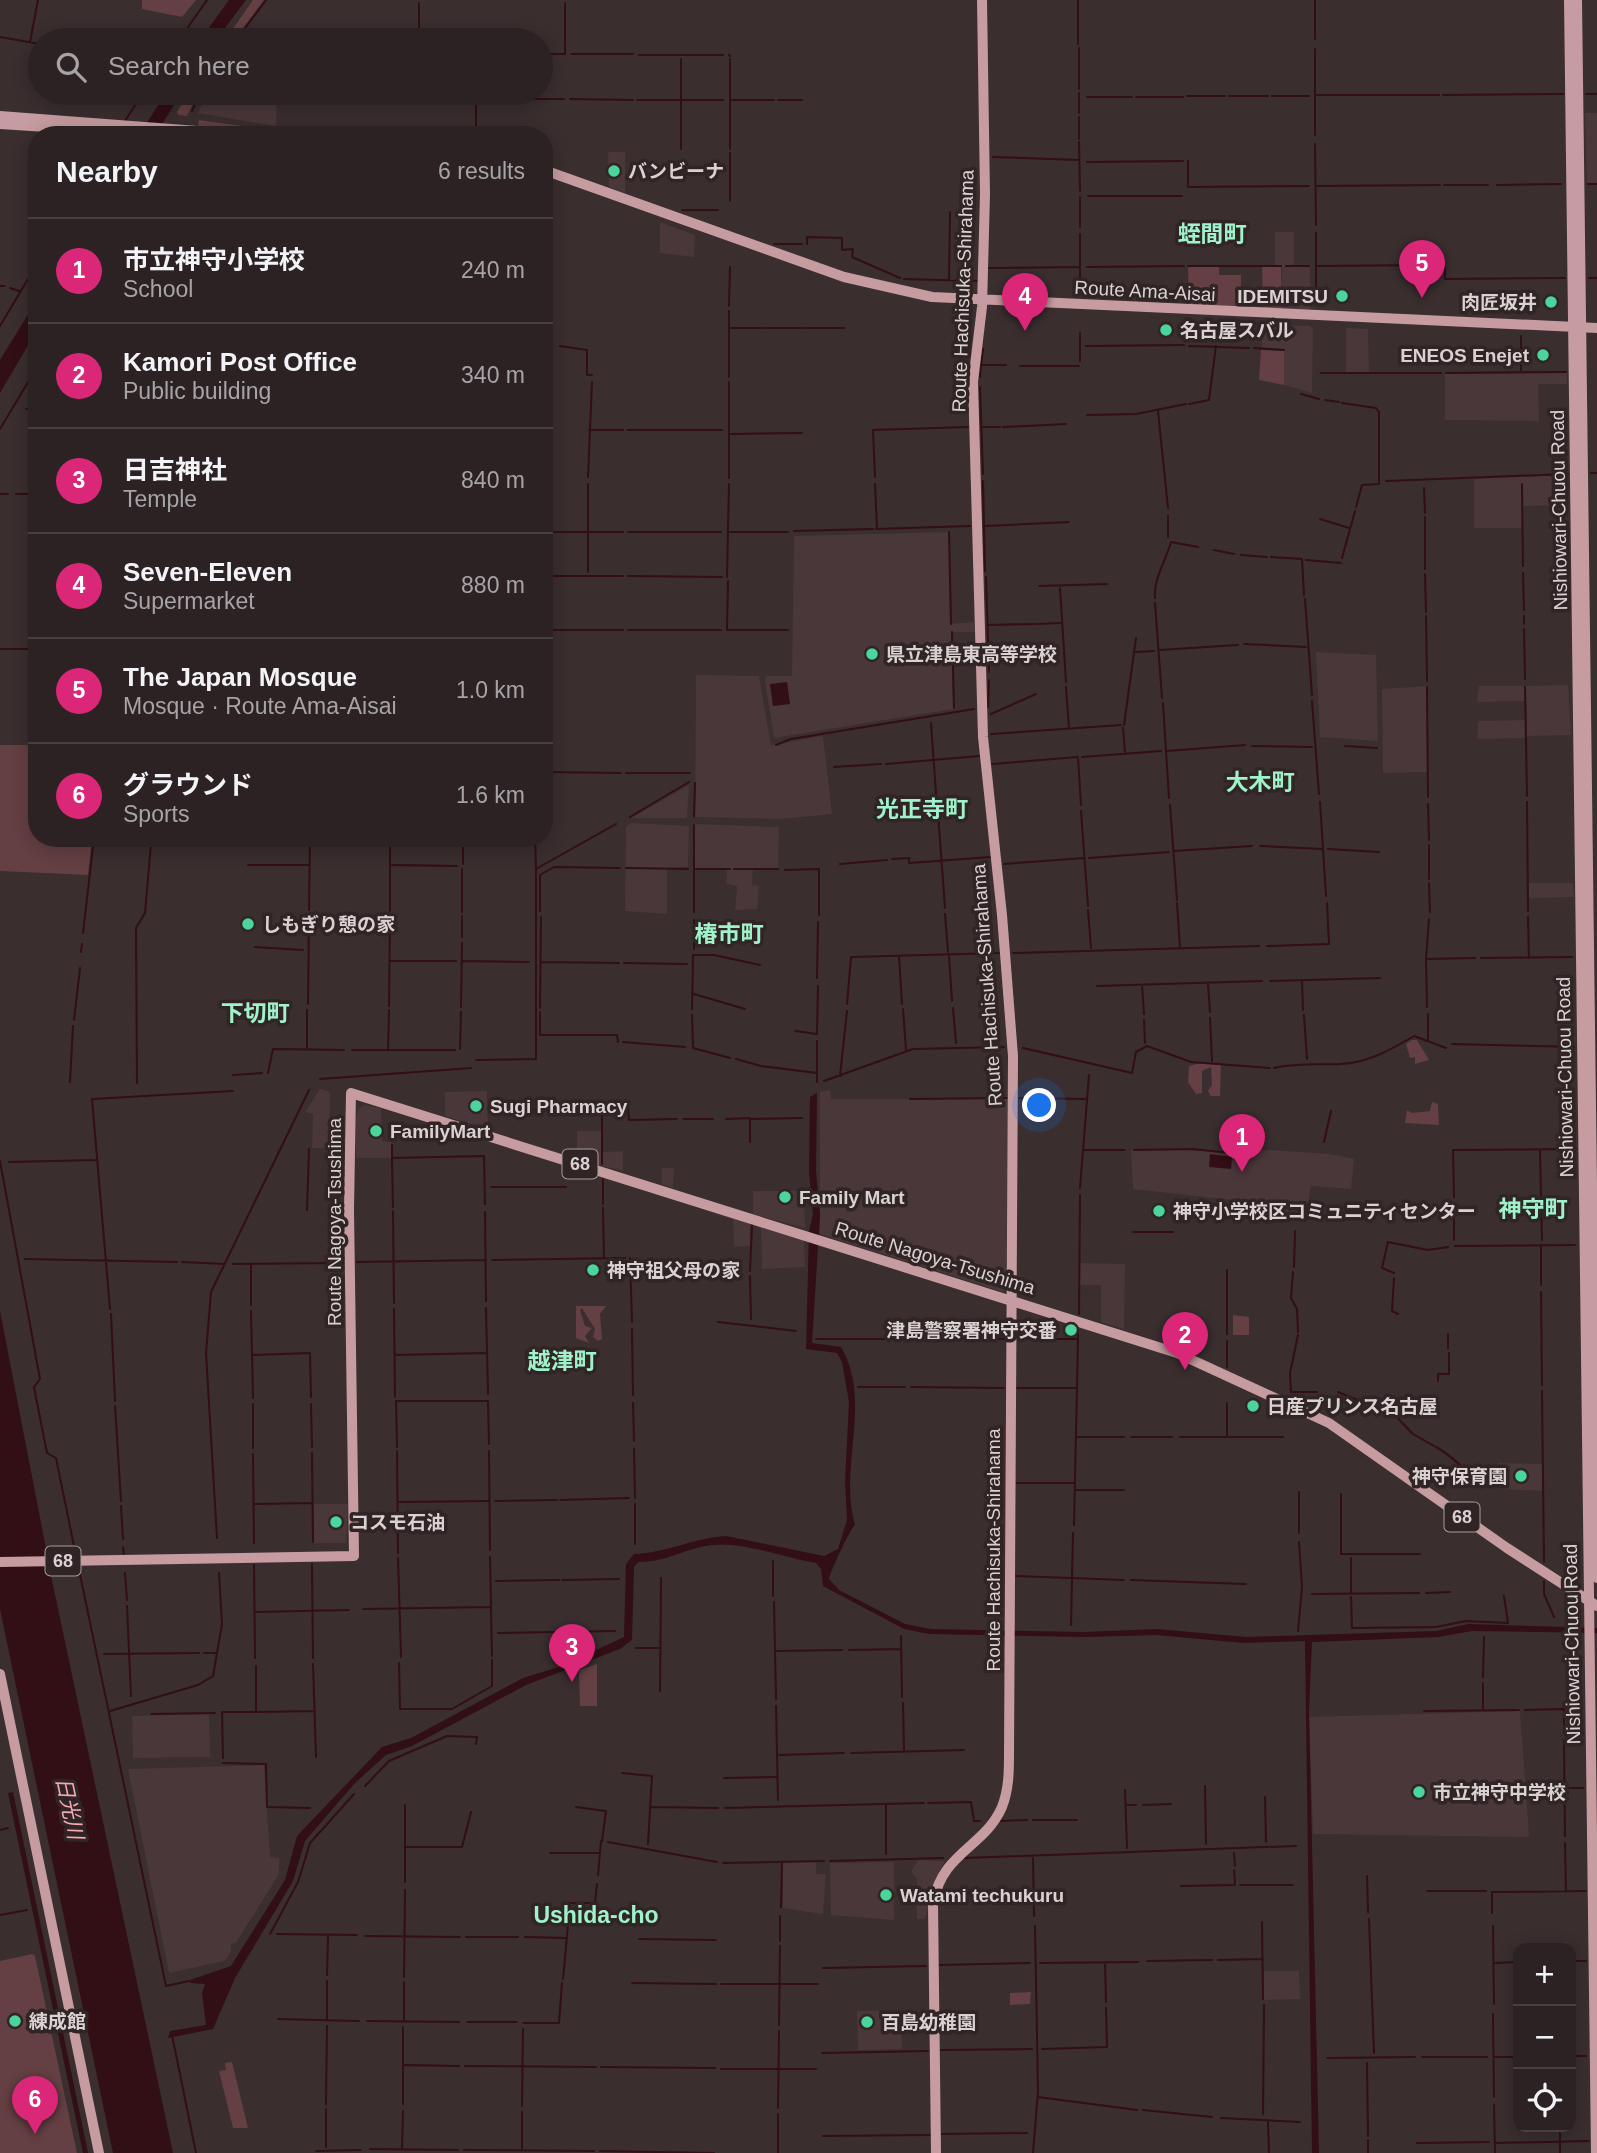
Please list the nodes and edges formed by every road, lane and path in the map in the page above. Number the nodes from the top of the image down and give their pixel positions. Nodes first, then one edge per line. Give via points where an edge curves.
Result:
1 (982, 0) edge
2 (1569, 0) edge
3 (1577, 0) edge
4 (0, 117) edge
5 (0, 124) edge
6 (53, 126) edge
7 (87, 126) edge
8 (553, 173) edge
9 (553, 180) edge
10 (982, 304) junction
11 (1597, 328) edge
12 (1577, 330) junction
13 (1597, 334) edge
14 (1012, 1300) junction
15 (0, 1562) edge
16 (1597, 1578) edge
17 (1593, 1604) edge
18 (0, 1674) edge
19 (99, 2153) edge
20 (936, 2153) edge
21 (1596, 2153) edge

1 - 10 main road, Route Hachisuka-Shirahama via 986,112
2 - 12 main road, Nishiowari-Chuou Road
3 - 12 main road, Nishiowari-Chuou Road
4 - 7 main road
5 - 6 main road
8 - 10 main road, Route Ama-Aisai via 844,277
9 - 10 main road, Route Ama-Aisai via 846,284 932,304
10 - 12 main road, Route Ama-Aisai
10 - 14 main road, Route Hachisuka-Shirahama via 973,382 982,713 1013,1056
11 - 12 main road, Route Ama-Aisai
12 - 13 main road, Route Ama-Aisai
12 - 16 main road, Nishiowari-Chuou Road
12 - 17 main road, Nishiowari-Chuou Road
14 - 15 main road, Route Nagoya-Tsushima / 68 via 351,1093 354,1556
14 - 17 main road, Route Nagoya-Tsushima / 68 via 1177,1353 1329,1423
14 - 20 main road, Route Hachisuka-Shirahama via 1008,1780 1005,1798 990,1825 947,1868 933,1903
17 - 21 main road, Nishiowari-Chuou Road via 1589,1630
18 - 19 main road

